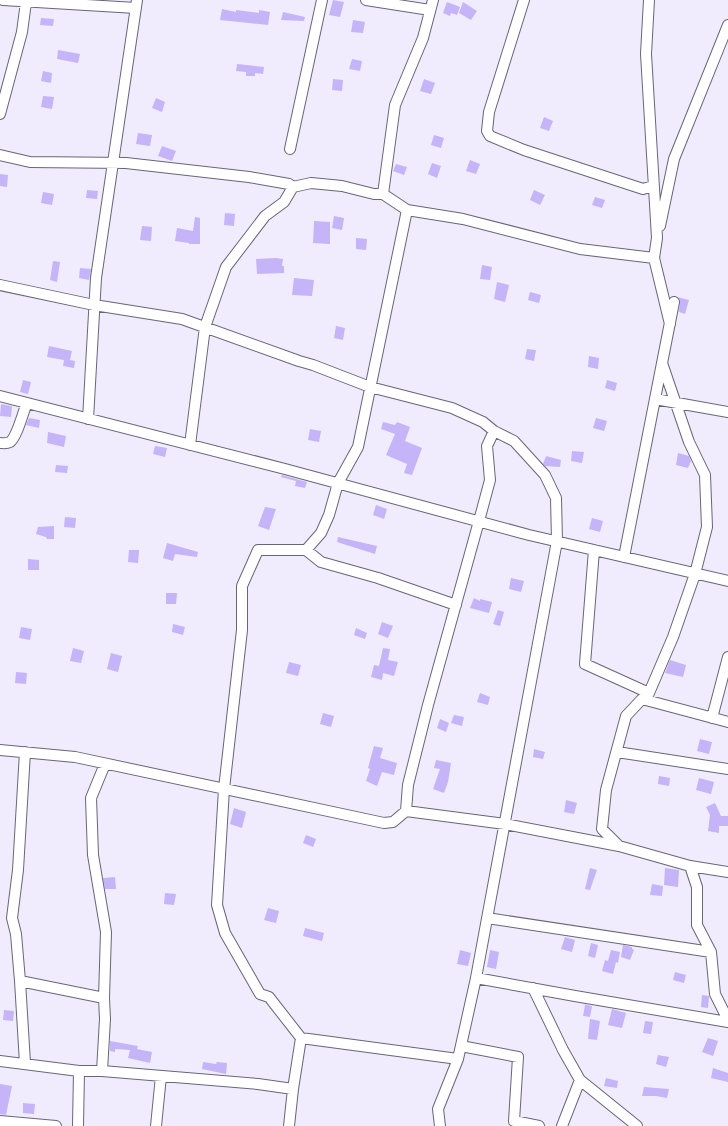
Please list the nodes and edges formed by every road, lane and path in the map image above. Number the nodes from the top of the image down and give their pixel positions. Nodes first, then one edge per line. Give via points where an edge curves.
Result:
1 (2, 0) edge
2 (322, 0) edge
3 (366, 0) edge
4 (433, 0) edge
5 (524, 0) edge
6 (649, 0) edge
7 (26, 2) junction
8 (137, 4) edge
9 (430, 10) junction
10 (728, 25) edge
11 (0, 114) edge
12 (290, 149) dead end
13 (0, 155) edge
14 (113, 164) junction
15 (654, 186) junction
16 (293, 187) junction
17 (382, 194) junction
18 (407, 210) junction
19 (657, 238) junction
20 (654, 258) junction
21 (0, 285) edge
22 (674, 302) dead end
23 (94, 305) junction
24 (670, 324) junction
25 (205, 328) junction
26 (662, 363) junction
27 (370, 387) junction
28 (0, 396) edge
29 (655, 399) junction
30 (27, 403) junction
31 (676, 403) junction
32 (728, 412) edge
33 (88, 419) junction
34 (494, 431) junction
35 (0, 443) edge
36 (190, 445) junction
37 (338, 483) junction
38 (480, 521) junction
39 (557, 541) junction
40 (306, 550) junction
41 (594, 550) junction
42 (624, 557) junction
43 (696, 574) junction
44 (728, 581) edge
45 (456, 605) junction
46 (728, 657) edge
47 (646, 696) junction
48 (712, 718) junction
49 (728, 722) edge
50 (0, 750) edge
51 (25, 752) junction
52 (617, 752) junction
53 (105, 764) junction
54 (728, 769) edge
55 (224, 789) junction
56 (406, 811) junction
57 (505, 824) junction
58 (619, 846) junction
59 (690, 866) junction
60 (728, 872) edge
61 (487, 918) junction
62 (711, 952) junction
63 (476, 978) junction
64 (20, 981) junction
65 (533, 988) junction
66 (104, 998) junction
67 (728, 1021) edge
68 (302, 1038) junction
69 (461, 1046) junction
70 (458, 1059) junction
71 (0, 1061) edge
72 (25, 1063) junction
73 (79, 1071) junction
74 (102, 1071) junction
75 (161, 1076) junction
76 (580, 1080) junction
77 (293, 1089) junction
78 (0, 1121) edge
79 (56, 1126) edge
80 (78, 1126) edge
81 (156, 1126) edge
82 (289, 1126) edge
83 (440, 1126) edge
84 (539, 1126) edge
85 (562, 1126) edge
86 (637, 1126) edge

1 - 7 street
2 - 12 street
3 - 9 street
4 - 9 street
5 - 15 street via 489,112 487,130 490,136 524,150 643,189
6 - 15 street via 646,54
7 - 8 street
7 - 11 street via 22,32
8 - 14 street
9 - 17 street via 423,38 395,104
10 - 19 street via 674,159
13 - 14 street via 30,162
14 - 16 street via 249,177 289,184
14 - 23 street
15 - 19 street
16 - 17 street via 311,183
16 - 25 street via 284,202 265,216 226,267
17 - 18 street
18 - 20 street via 463,219 580,249
18 - 27 street
19 - 20 street
20 - 24 street
21 - 23 street
22 - 24 street
23 - 25 street via 182,319
23 - 33 street
24 - 26 street
25 - 27 street
25 - 36 street
26 - 29 street
26 - 31 street
27 - 34 street via 452,408 483,422
27 - 37 street via 358,447
28 - 30 street
29 - 31 street
29 - 42 street
30 - 33 street
30 - 35 street via 11,441 6,444
31 - 32 street
31 - 43 street via 689,442 705,476 707,527
33 - 36 street
34 - 38 street via 488,446 490,480
34 - 39 street via 514,441 545,475 556,498
36 - 37 street
37 - 38 street
37 - 40 street via 321,533
38 - 39 street
38 - 45 street
39 - 41 street
39 - 57 street
40 - 45 street via 321,562 378,578
40 - 55 street via 258,550 242,586 242,630
41 - 42 street
41 - 47 street via 585,664
42 - 43 street
43 - 44 street
43 - 47 street via 673,637
45 - 56 street via 408,785
46 - 48 street
47 - 48 street
47 - 52 street via 626,716
48 - 49 street
50 - 51 street
51 - 53 street via 74,757
51 - 64 street via 18,870 12,918
52 - 54 street
52 - 58 street via 606,790 602,829
53 - 55 street
53 - 66 street via 91,798 93,855 106,932
55 - 56 street via 384,823 393,822
55 - 68 street via 217,904 225,933 260,994 269,997
56 - 57 street
57 - 58 street
57 - 61 street
58 - 59 street
59 - 60 street
59 - 62 street via 697,887 697,925
61 - 62 street
61 - 63 street
62 - 67 street via 715,994
63 - 65 street
63 - 69 street
64 - 66 street
64 - 72 street
65 - 67 street
65 - 76 street
66 - 74 street
68 - 70 street
68 - 77 street
69 - 70 street
69 - 84 street via 518,1057 514,1121
70 - 83 street via 438,1109
71 - 72 street
72 - 73 street
73 - 74 street
73 - 80 street
74 - 75 street
75 - 77 street
75 - 81 street
76 - 85 street
76 - 86 street
77 - 82 street
78 - 79 street

